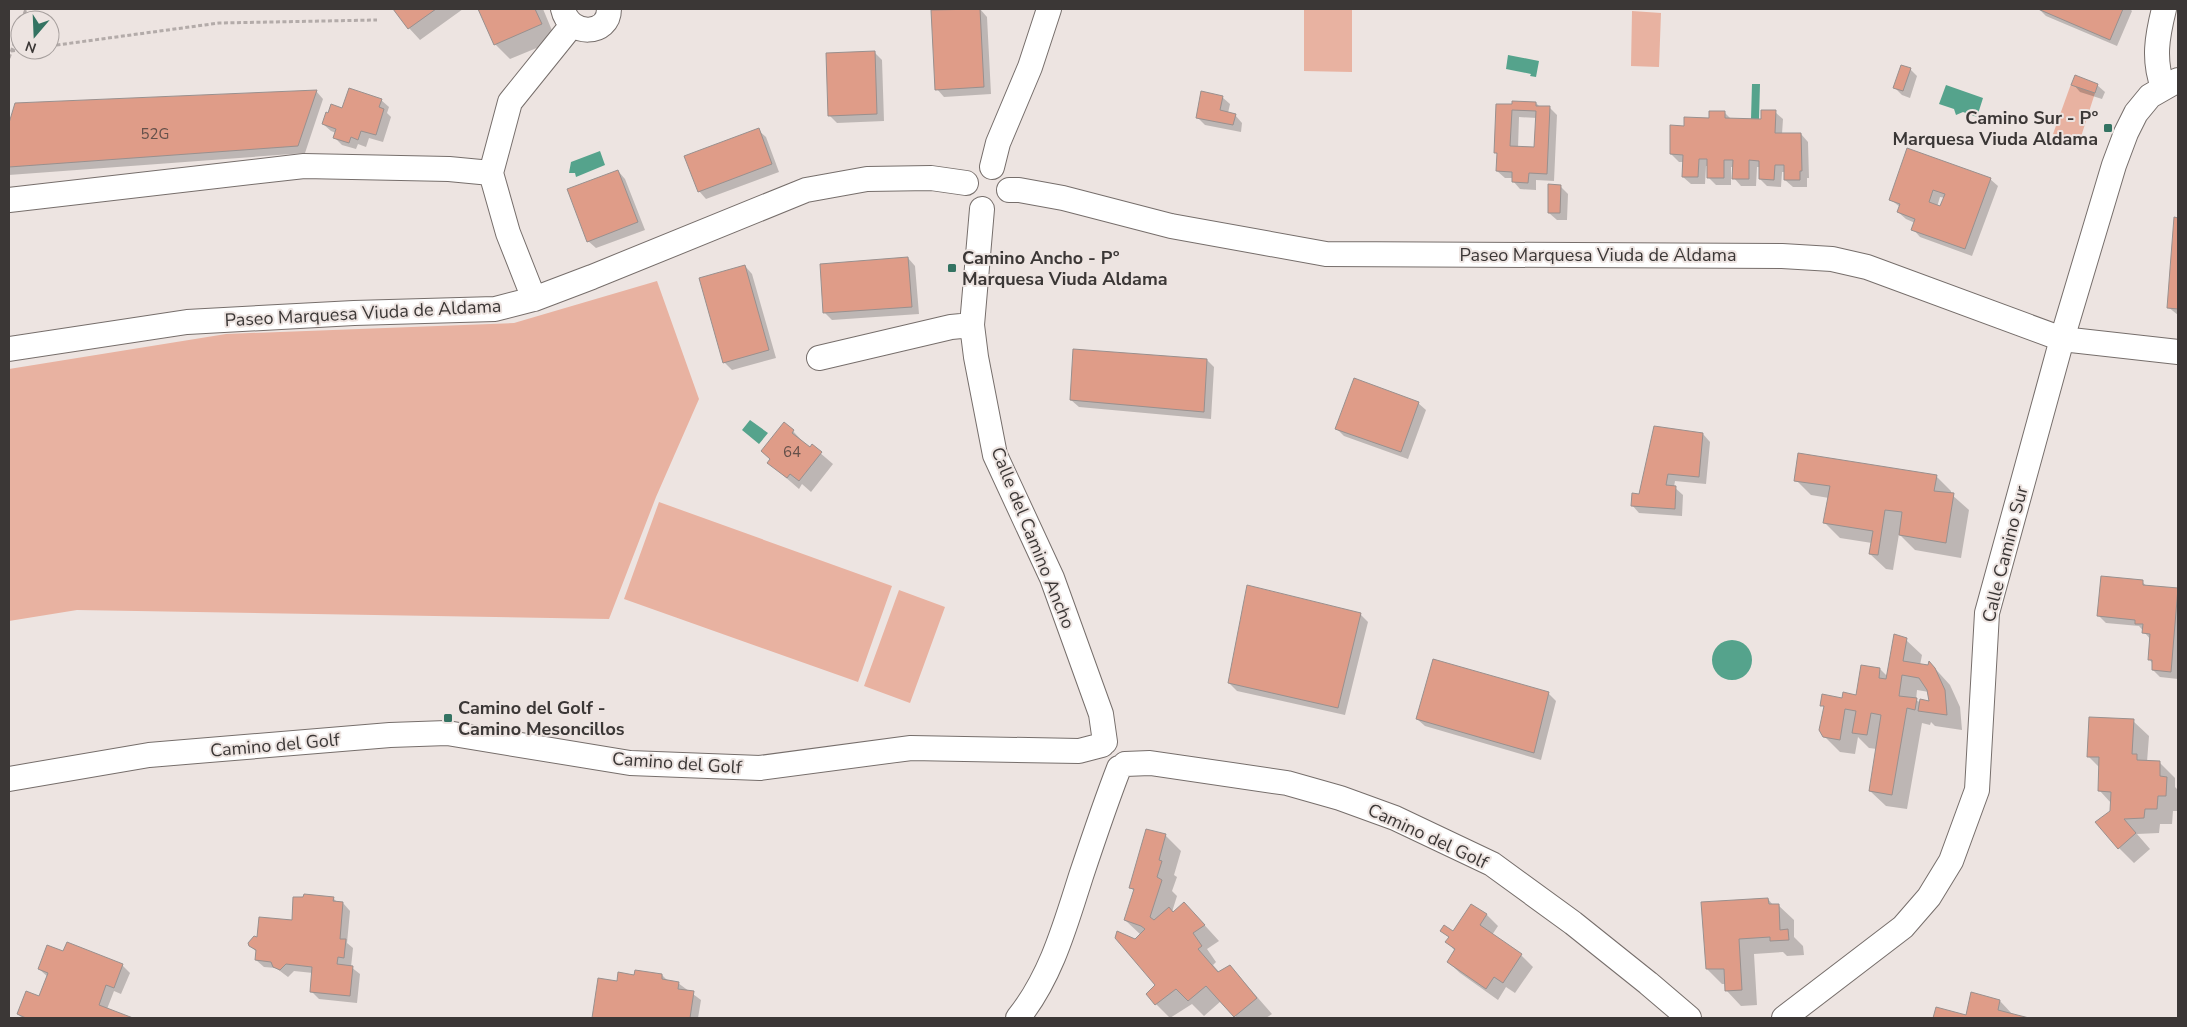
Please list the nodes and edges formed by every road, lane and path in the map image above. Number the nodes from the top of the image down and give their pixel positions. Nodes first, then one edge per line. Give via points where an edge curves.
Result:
1 (609, 9) edge
2 (1049, 9) edge
3 (2164, 9) edge
4 (567, 17) edge
5 (377, 20) dead end
6 (60, 45) edge
7 (2171, 84) edge
8 (992, 167) junction
9 (491, 173) junction
10 (966, 183) junction
11 (1009, 190) junction
12 (9, 200) edge
13 (982, 209) junction
14 (534, 299) junction
15 (972, 325) junction
16 (2062, 339) junction
17 (9, 349) edge
18 (2178, 352) edge
19 (819, 358) dead end
20 (1109, 754) junction
21 (9, 779) edge
22 (1018, 1018) edge
23 (1689, 1018) edge
24 (1784, 1018) edge

1 - 4 street via 604,23 594,29 582,30
2 - 8 street via 1030,67 998,143
3 - 7 street via 2155,55 2157,71
4 - 9 street via 510,102
5 - 6 path via 219,23
7 - 16 street, Calle Camino Sur via 2150,96 2126,133
8 - 10 street via 985,166 973,172
8 - 11 street via 1005,175
9 - 12 street via 304,166
9 - 14 street via 508,233
10 - 13 street via 968,199
10 - 14 street, Paseo Marquesa Viuda de Aldama via 931,178 868,179 806,190
11 - 13 street via 1003,203 989,210
11 - 16 street, Paseo Marquesa Viuda de Aldama via 1062,198 1171,226 1326,254 1832,259 1867,267
13 - 15 street, Calle del Camino Ancho
14 - 17 street, Paseo Marquesa Viuda de Aldama via 495,309 187,322
15 - 19 street
15 - 20 street, Calle del Camino Ancho via 995,455 1052,578 1101,714
16 - 18 street, Paseo Marquesa Viuda de Aldama
16 - 24 street, Calle Camino Sur via 1987,613 1977,790 1951,861 1929,896 1903,927
20 - 21 street, Camino del Golf via 911,748 760,768 630,763 447,733 149,755
20 - 22 street via 1104,805 1058,950
20 - 23 street, Camino del Golf via 1287,783 1395,818 1462,848 1492,864 1573,923

